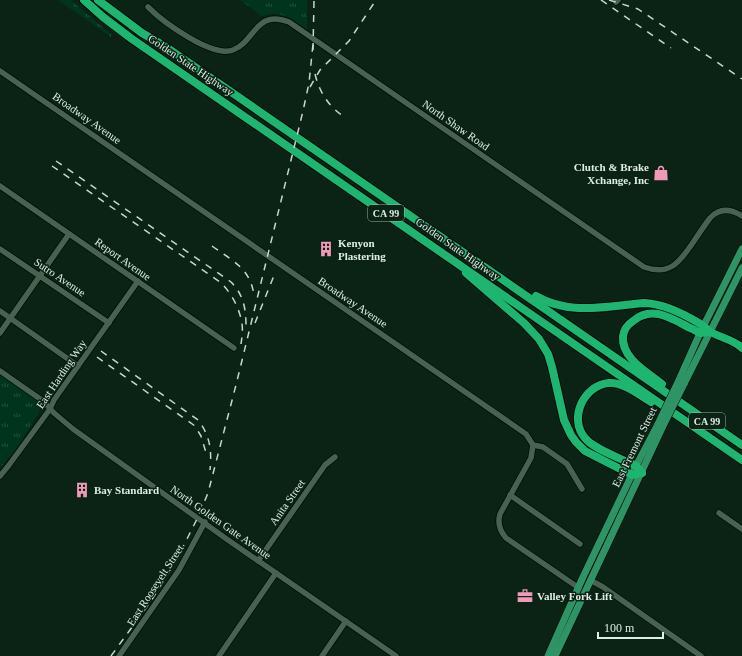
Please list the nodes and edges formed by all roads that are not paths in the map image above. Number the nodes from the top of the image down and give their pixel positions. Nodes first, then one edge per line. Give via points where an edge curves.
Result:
1 (84, 0) edge
2 (98, 0) edge
3 (148, 7) dead end
4 (0, 71) edge
5 (0, 187) edge
6 (742, 216) edge
7 (69, 234) junction
8 (0, 249) edge
9 (742, 249) edge
10 (440, 250) junction
11 (483, 266) junction
12 (742, 268) edge
13 (40, 276) junction
14 (138, 281) junction
15 (0, 311) edge
16 (10, 318) junction
17 (108, 323) junction
18 (702, 329) junction
19 (710, 332) junction
20 (0, 333) edge
21 (234, 348) dead end
22 (742, 348) edge
23 (78, 366) junction
24 (0, 371) edge
25 (681, 382) junction
26 (672, 397) junction
27 (50, 409) junction
28 (690, 423) junction
29 (660, 425) junction
30 (533, 445) junction
31 (742, 445) edge
32 (335, 457) dead end
33 (742, 460) edge
34 (636, 466) junction
35 (642, 473) junction
36 (632, 474) junction
37 (0, 476) edge
38 (582, 489) dead end
39 (510, 495) junction
40 (719, 513) dead end
41 (205, 522) junction
42 (742, 529) edge
43 (580, 544) dead end
44 (258, 561) junction
45 (276, 573) junction
46 (587, 579) junction
47 (579, 588) junction
48 (346, 621) junction
49 (119, 656) edge
50 (218, 656) edge
51 (322, 656) edge
52 (396, 656) edge
53 (548, 656) edge
54 (555, 656) edge
55 (701, 656) edge

1 - 10 highway, Golden State Highway / CA 99 via 132,39
2 - 11 highway, Golden State Highway / CA 99 via 142,33
3 - 6 street, North Shaw Road via 181,32 206,47 222,52 237,48 265,21 276,19 289,22 644,267 660,270 679,262 715,213 729,210
4 - 30 street, Broadway Avenue via 509,421 526,434
5 - 7 street, Report Avenue
7 - 13 street
7 - 14 street, Report Avenue
8 - 13 street, Sutro Avenue
9 - 18 main road, East Fremont Street
10 - 28 highway, Golden State Highway / CA 99
10 - 36 highway via 539,339 548,354 564,420 576,442 585,451
11 - 18 highway via 539,299 561,307 578,309 654,304 673,311
11 - 26 highway, Golden State Highway / CA 99
12 - 19 main road, East Fremont Street
13 - 16 street
13 - 17 street, Sutro Avenue
14 - 17 street, East Harding Way
14 - 21 street, Report Avenue
15 - 16 street
16 - 20 street
16 - 23 street
17 - 23 street, East Harding Way
18 - 19 highway
18 - 25 main road, East Fremont Street
18 - 26 highway via 652,313 637,317 625,330 623,337 626,352 634,362 668,389
19 - 22 highway
19 - 25 main road, East Fremont Street
23 - 27 street, East Harding Way
24 - 27 street, North Golden Gate Avenue via 43,401
25 - 29 main road, East Fremont Street, bridge
26 - 31 highway, Golden State Highway / CA 99
27 - 37 street, East Harding Way
27 - 41 street, North Golden Gate Avenue via 73,429
28 - 33 highway, Golden State Highway / CA 99
28 - 34 highway via 676,419 617,384 601,384 592,389 578,410 578,423 585,439
29 - 34 main road, East Fremont Street
29 - 35 main road, East Fremont Street
30 - 38 street via 543,447 567,464
30 - 39 street via 531,458
32 - 44 street, Anita Street via 323,468
34 - 35 highway
34 - 36 main road, East Fremont Street
35 - 36 highway
35 - 46 main road, East Fremont Street
36 - 46 main road, East Fremont Street
39 - 43 street
39 - 47 street via 499,518 498,524 502,533
40 - 42 street
41 - 44 street, North Golden Gate Avenue
41 - 49 street, East Roosevelt Street via 179,570
44 - 45 street, North Golden Gate Avenue
45 - 48 street, North Golden Gate Avenue
45 - 50 street
46 - 47 main road, East Fremont Street
46 - 54 main road, East Fremont Street
46 - 55 street via 603,587
47 - 53 main road, East Fremont Street
48 - 51 street
48 - 52 street, North Golden Gate Avenue

